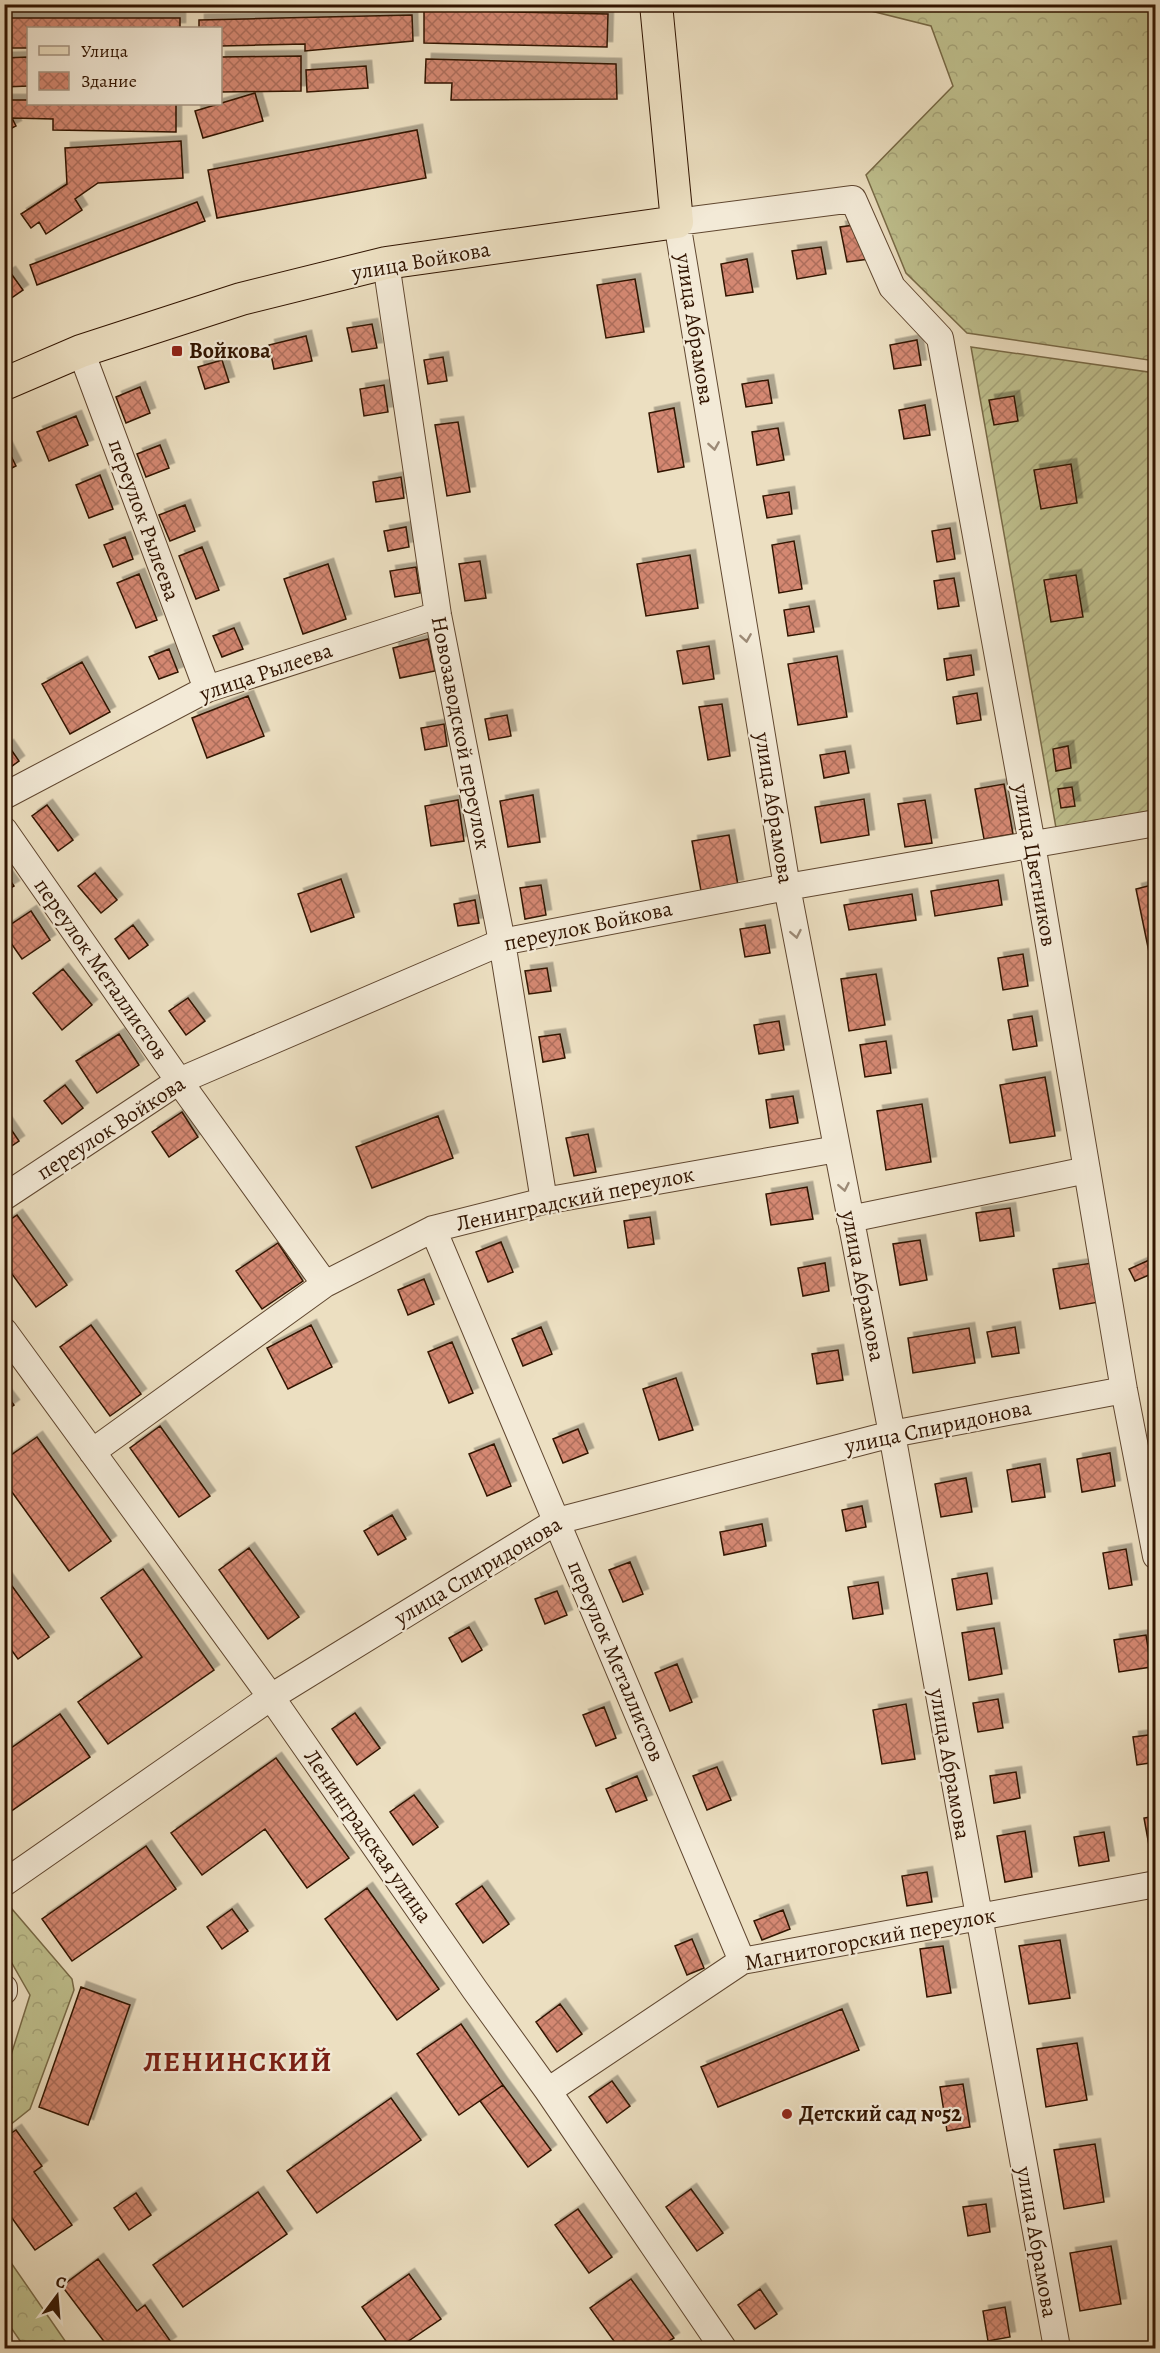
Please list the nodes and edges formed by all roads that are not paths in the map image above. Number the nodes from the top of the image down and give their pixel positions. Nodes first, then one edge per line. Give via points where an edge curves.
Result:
1 (656, 4) edge
2 (853, 200) joint
3 (677, 222) junction
4 (386, 263) junction
5 (81, 351) junction
6 (4, 384) edge
7 (438, 615) junction
8 (207, 689) junction
9 (4, 796) edge
10 (1155, 823) edge
11 (4, 830) edge
12 (1032, 844) junction
13 (787, 887) junction
14 (502, 942) junction
15 (179, 1081) junction
16 (837, 1149) junction
17 (1087, 1170) junction
18 (4, 1197) edge
19 (544, 1201) junction
20 (850, 1219) junction
21 (433, 1229) junction
22 (325, 1284) junction
23 (4, 1331) edge
24 (1124, 1390) junction
25 (892, 1434) junction
26 (92, 1452) junction
27 (557, 1521) junction
28 (1155, 1556) edge
29 (271, 1697) junction
30 (4, 1883) edge
31 (1155, 1884) edge
32 (977, 1917) junction
33 (742, 1961) junction
34 (548, 2091) junction
35 (723, 2349) edge
36 (1057, 2349) edge

1 - 3 main road
2 - 3 street, улица Войкова
2 - 12 street, улица Цветников via 892,287 940,338
3 - 4 main road, улица Войкова
3 -> 13 street, улица Абрамова
4 - 5 main road, улица Войкова via 241,299
4 - 7 street, Новозаводской переулок
5 - 6 main road, улица Войкова
5 - 8 street, переулок Рылеева
7 - 8 street, улица Рылеева
7 - 14 street, Новозаводской переулок
8 - 9 street, улица Рылеева
10 - 12 street, переулок Войкова
11 - 15 street, переулок Металлистов
12 - 13 street, переулок Войкова
12 - 17 street, улица Цветников
13 - 14 street, переулок Войкова
13 -> 16 street, улица Абрамова
14 - 15 street, переулок Войкова
14 - 19 street, Новозаводской переулок
15 - 18 street, переулок Войкова
15 - 22 street, переулок Металлистов
16 - 19 street, Ленинградский переулок
16 -> 20 street, улица Абрамова
17 - 20 street
17 - 24 street, улица Цветников
19 - 21 street, Ленинградский переулок
20 - 25 street, улица Абрамова
21 - 22 street, Ленинградский переулок
21 - 27 street, переулок Металлистов
22 - 26 street, Ленинградский переулок
23 - 26 street, Ленинградская улица
24 - 25 street, улица Спиридонова
24 - 28 street, улица Цветников
25 - 27 street, улица Спиридонова
25 - 32 street, улица Абрамова
26 - 29 street, Ленинградская улица
27 - 29 street, улица Спиридонова
27 - 33 street, переулок Металлистов
29 - 30 street, улица Спиридонова
29 - 34 street, Ленинградская улица
31 - 32 street, Магнитогорский переулок
32 - 33 street, Магнитогорский переулок
32 - 36 street, улица Абрамова
33 - 34 street, Магнитогорский переулок
34 - 35 street, Ленинградская улица

